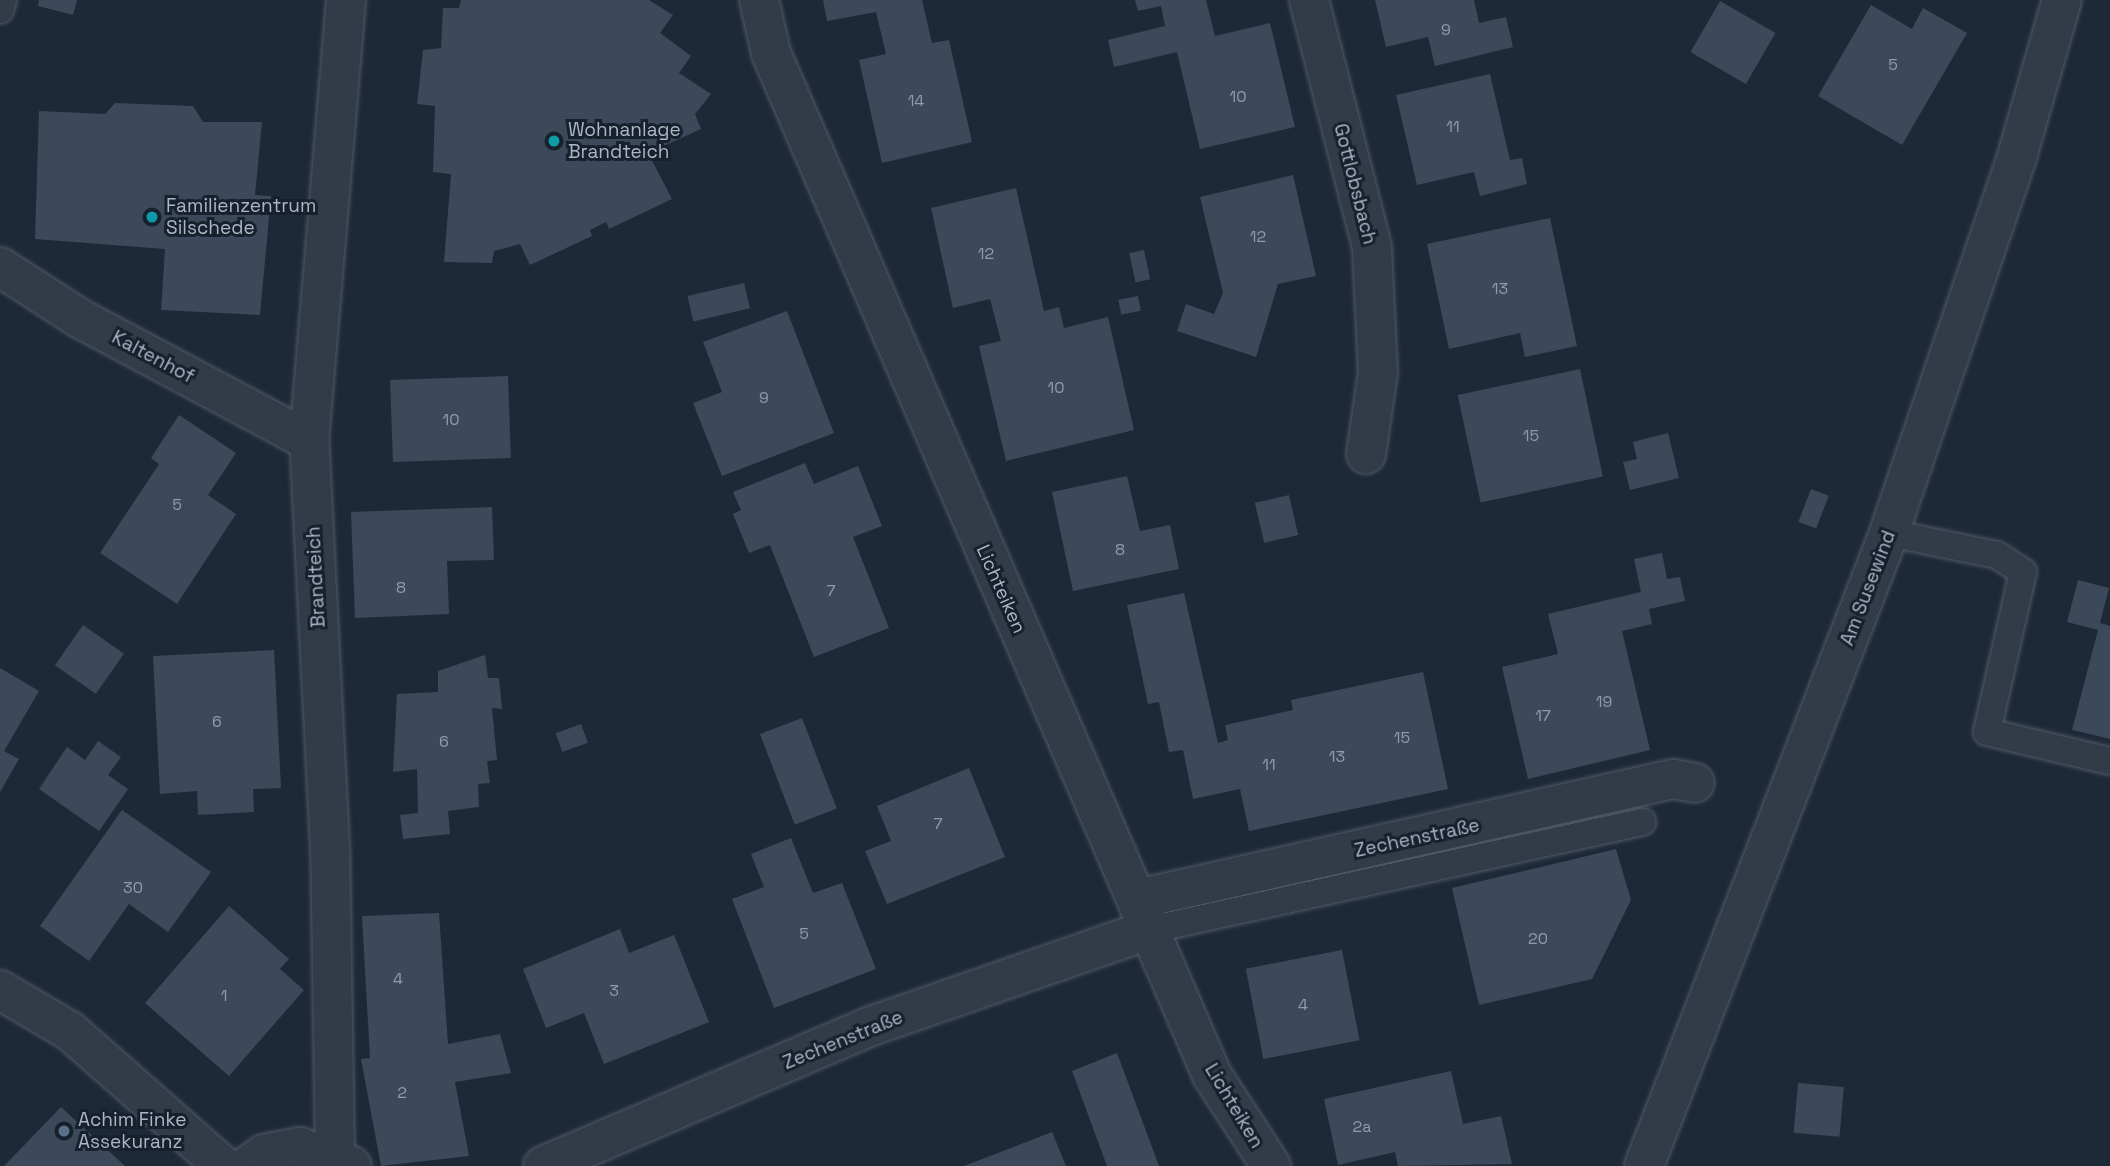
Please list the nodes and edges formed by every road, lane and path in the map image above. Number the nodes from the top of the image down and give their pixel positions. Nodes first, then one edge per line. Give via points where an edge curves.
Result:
1 (3, 0) edge
2 (346, 0) edge
3 (759, 0) edge
4 (1309, 0) edge
5 (2062, 0) edge
6 (0, 10) edge
7 (0, 267) edge
8 (309, 441) junction
9 (1366, 454) dead end
10 (1889, 533) junction
11 (2110, 761) edge
12 (1695, 783) dead end
13 (1642, 822) dead end
14 (1144, 915) junction
15 (0, 990) edge
16 (344, 1160) edge
17 (223, 1166) edge
18 (247, 1166) edge
19 (542, 1166) edge
20 (1272, 1166) edge
21 (1644, 1166) edge

1 - 6 lane
2 - 8 street, Brandteich
3 - 14 street, Lichteiken via 771,53
4 - 9 street, Gottlobsbach via 1372,247 1378,372
5 - 10 street, Am Susewind via 2018,153
7 - 8 street, Kaltenhof via 79,318
8 - 16 street, Brandteich
10 - 11 lane via 1997,555 2024,572 1987,732
10 - 21 street, Am Susewind
12 - 14 street, Zechenstraße via 1673,779
13 - 14 lane
14 - 19 street, Zechenstraße
14 - 20 street, Lichteiken via 1212,1075
15 - 17 street via 70,1031
16 - 18 street via 282,1148

